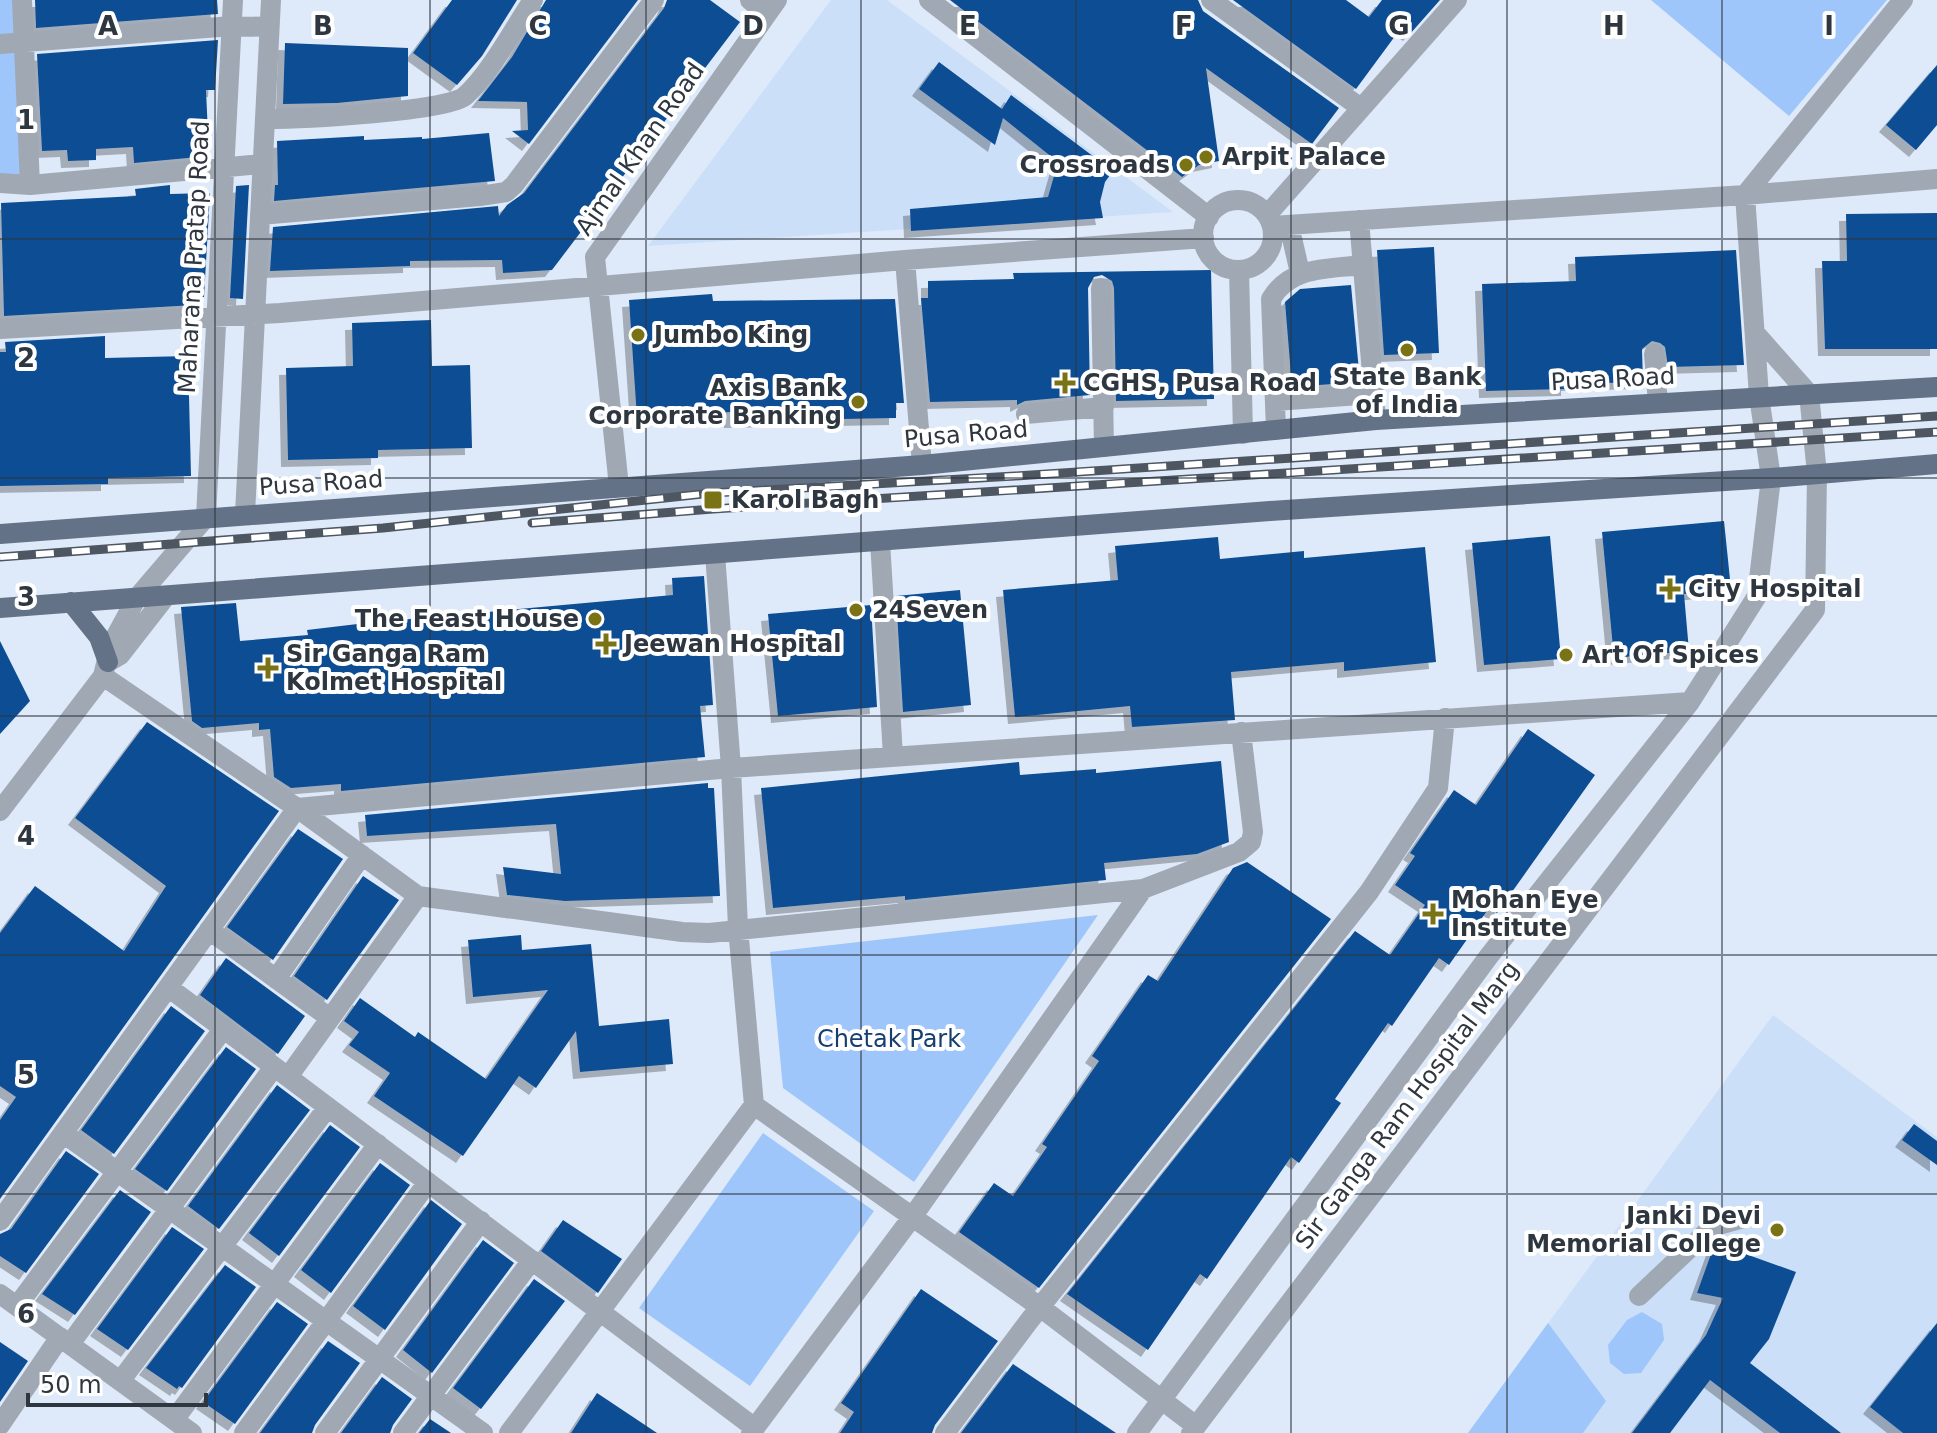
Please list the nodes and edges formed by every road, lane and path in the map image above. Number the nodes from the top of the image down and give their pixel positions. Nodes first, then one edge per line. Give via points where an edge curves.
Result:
1 (22, 0) edge
2 (233, 0) edge
3 (271, 0) edge
4 (533, 0) edge
5 (654, 0) edge
6 (750, 0) edge
7 (929, 0) edge
8 (1211, 0) edge
9 (1457, 0) edge
10 (1903, 0) edge
11 (772, 7) edge
12 (232, 26) junction
13 (269, 27) junction
14 (23, 42) junction
15 (0, 44) edge
16 (1361, 108) junction
17 (265, 119) junction
18 (262, 164) junction
19 (225, 167) junction
20 (1937, 179) edge
21 (0, 183) edge
22 (30, 185) junction
23 (1745, 195) junction
24 (260, 215) junction
25 (1209, 217) junction
26 (1359, 220) junction
27 (1276, 222) junction
28 (1204, 238) junction
29 (905, 260) junction
30 (1362, 265) junction
31 (1239, 270) junction
32 (1300, 273) junction
33 (599, 285) junction
34 (1101, 288) dead end
35 (255, 314) junction
36 (216, 315) junction
37 (0, 329) edge
38 (1755, 333) junction
39 (1654, 354) dead end
40 (1937, 387) edge
41 (1374, 394) junction
42 (1809, 394) junction
43 (1759, 396) junction
44 (1275, 401) junction
45 (1658, 403) junction
46 (1104, 407) junction
47 (1026, 414) dead end
48 (1376, 420) junction
49 (1276, 430) junction
50 (1243, 434) junction
51 (1104, 447) junction
52 (1937, 464) edge
53 (922, 465) junction
54 (1817, 474) junction
55 (1771, 478) junction
56 (619, 487) junction
57 (245, 514) junction
58 (206, 517) junction
59 (0, 534) edge
60 (880, 541) junction
61 (715, 554) junction
62 (166, 596) junction
63 (136, 599) junction
64 (71, 602) junction
65 (0, 608) edge
66 (105, 669) junction
67 (1690, 702) junction
68 (1445, 718) junction
69 (1241, 732) junction
70 (893, 756) junction
71 (731, 768) junction
72 (297, 808) junction
73 (0, 811) edge
74 (362, 855) junction
75 (1143, 889) junction
76 (418, 896) junction
77 (738, 928) junction
78 (209, 930) junction
79 (276, 979) junction
80 (168, 987) junction
81 (330, 1018) junction
82 (224, 1028) junction
83 (281, 1072) junction
84 (754, 1105) junction
85 (328, 1107) junction
86 (63, 1133) junction
87 (378, 1144) junction
88 (117, 1171) junction
89 (428, 1182) junction
90 (170, 1209) junction
91 (913, 1216) junction
92 (1751, 1216) dead end
93 (0, 1221) edge
94 (481, 1221) junction
95 (222, 1246) junction
96 (532, 1260) junction
97 (275, 1284) junction
98 (0, 1294) edge
99 (1639, 1296) dead end
100 (17, 1306) junction
101 (1040, 1307) junction
102 (600, 1311) junction
103 (326, 1321) junction
104 (65, 1340) junction
105 (380, 1359) junction
106 (121, 1380) junction
107 (431, 1396) junction
108 (1162, 1399) junction
109 (174, 1420) junction
110 (0, 1425) edge
111 (753, 1430) edge
112 (1194, 1430) edge
113 (192, 1433) edge
114 (244, 1433) edge
115 (325, 1433) edge
116 (403, 1433) edge
117 (483, 1433) edge
118 (509, 1433) edge
119 (945, 1433) edge
120 (1137, 1433) edge

1 - 14 street
2 - 12 street, Maharana Pratap Road
3 - 13 street
4 - 17 street via 463,98 414,109
5 - 24 street via 506,192
6 - 11 street
7 - 25 street
8 - 16 street
9 - 16 street
10 - 23 street
11 - 33 street, Ajmal Khan Road via 595,257
12 - 13 street
12 - 14 street
12 - 19 street, Maharana Pratap Road
13 - 17 street
14 - 15 street
14 - 22 street
16 - 27 street
17 - 18 street
18 - 19 street
18 - 24 street
19 - 22 street
19 - 36 street, Maharana Pratap Road
20 - 23 street
21 - 22 street
23 - 26 street
23 - 38 street, Sir Ganga Ram Hospital Marg
24 - 35 street
25 - 27 street via 1237,200
25 - 28 street
26 - 27 street
26 - 30 street
27 - 31 street via 1264,258
27 - 32 street
28 - 29 street
28 - 31 street via 1212,259
29 - 33 street
29 - 53 street
30 - 32 street
30 - 41 street
31 - 50 street
32 - 44 street via 1271,299
33 - 35 street
33 - 56 street, Ajmal Khan Road
34 - 46 street
35 - 36 street
35 - 57 street
36 - 37 street
36 - 58 street, Maharana Pratap Road
38 - 42 street
38 - 43 street, Sir Ganga Ram Hospital Marg
39 - 45 street
40 - 42 main road, Pusa Road
41 - 44 street
41 - 48 street
42 - 43 main road, Pusa Road
42 - 54 street, Sir Ganga Ram Hospital Marg
43 - 45 main road, Pusa Road
43 - 55 street, Sir Ganga Ram Hospital Marg
44 - 49 street
45 - 48 main road, Pusa Road
46 - 47 street
46 - 51 street
48 - 49 main road, Pusa Road
49 - 50 main road, Pusa Road
50 - 51 main road, Pusa Road
51 - 53 main road, Pusa Road
52 - 54 main road
53 - 56 main road, Pusa Road
54 - 55 main road
54 - 112 street, Sir Ganga Ram Hospital Marg via 1815,610
55 - 60 main road
55 - 67 street, Sir Ganga Ram Hospital Marg via 1757,596
56 - 57 main road, Pusa Road
57 - 58 main road, Pusa Road
58 - 59 main road, Pusa Road
58 - 63 street
60 - 61 main road
60 - 70 street
61 - 62 main road
61 - 71 street
62 - 63 main road
62 - 66 street
63 - 64 main road
63 - 66 street via 110,647
64 - 65 main road
64 - 66 main road via 99,637
66 - 72 street
66 - 73 street
67 - 68 street
67 - 108 street, Sir Ganga Ram Hospital Marg via 1489,956
68 - 69 street
68 - 101 street via 1438,788 1369,892
69 - 70 street
69 - 75 street via 1251,842 1239,852
70 - 71 street
71 - 72 street
71 - 77 street
72 - 74 street
72 - 78 street
74 - 76 street
74 - 79 street
75 - 77 street
75 - 91 street
76 - 77 street via 682,932
76 - 81 street
77 - 84 street
78 - 79 street
78 - 80 street
79 - 81 street
80 - 82 street
80 - 86 street
81 - 83 street
82 - 83 street
82 - 88 street
83 - 85 street
83 - 90 street
84 - 91 street
84 - 102 street
85 - 87 street
85 - 95 street
86 - 88 street
86 - 93 street
87 - 89 street
87 - 97 street
88 - 90 street
88 - 100 street
89 - 94 street
89 - 103 street
90 - 95 street
90 - 104 street
91 - 101 street
91 - 111 street
92 - 99 street via 1712,1227
94 - 96 street
94 - 105 street
95 - 97 street
95 - 106 street
96 - 102 street
96 - 107 street
97 - 103 street
97 - 109 street
98 - 100 street
100 - 104 street
101 - 108 street
101 - 119 street
102 - 111 street
102 - 118 street
103 - 105 street
103 - 114 street
104 - 106 street
104 - 110 street
105 - 107 street
105 - 115 street
106 - 109 street
107 - 116 street
107 - 117 street
108 - 112 street
108 - 120 street, Sir Ganga Ram Hospital Marg
109 - 113 street

